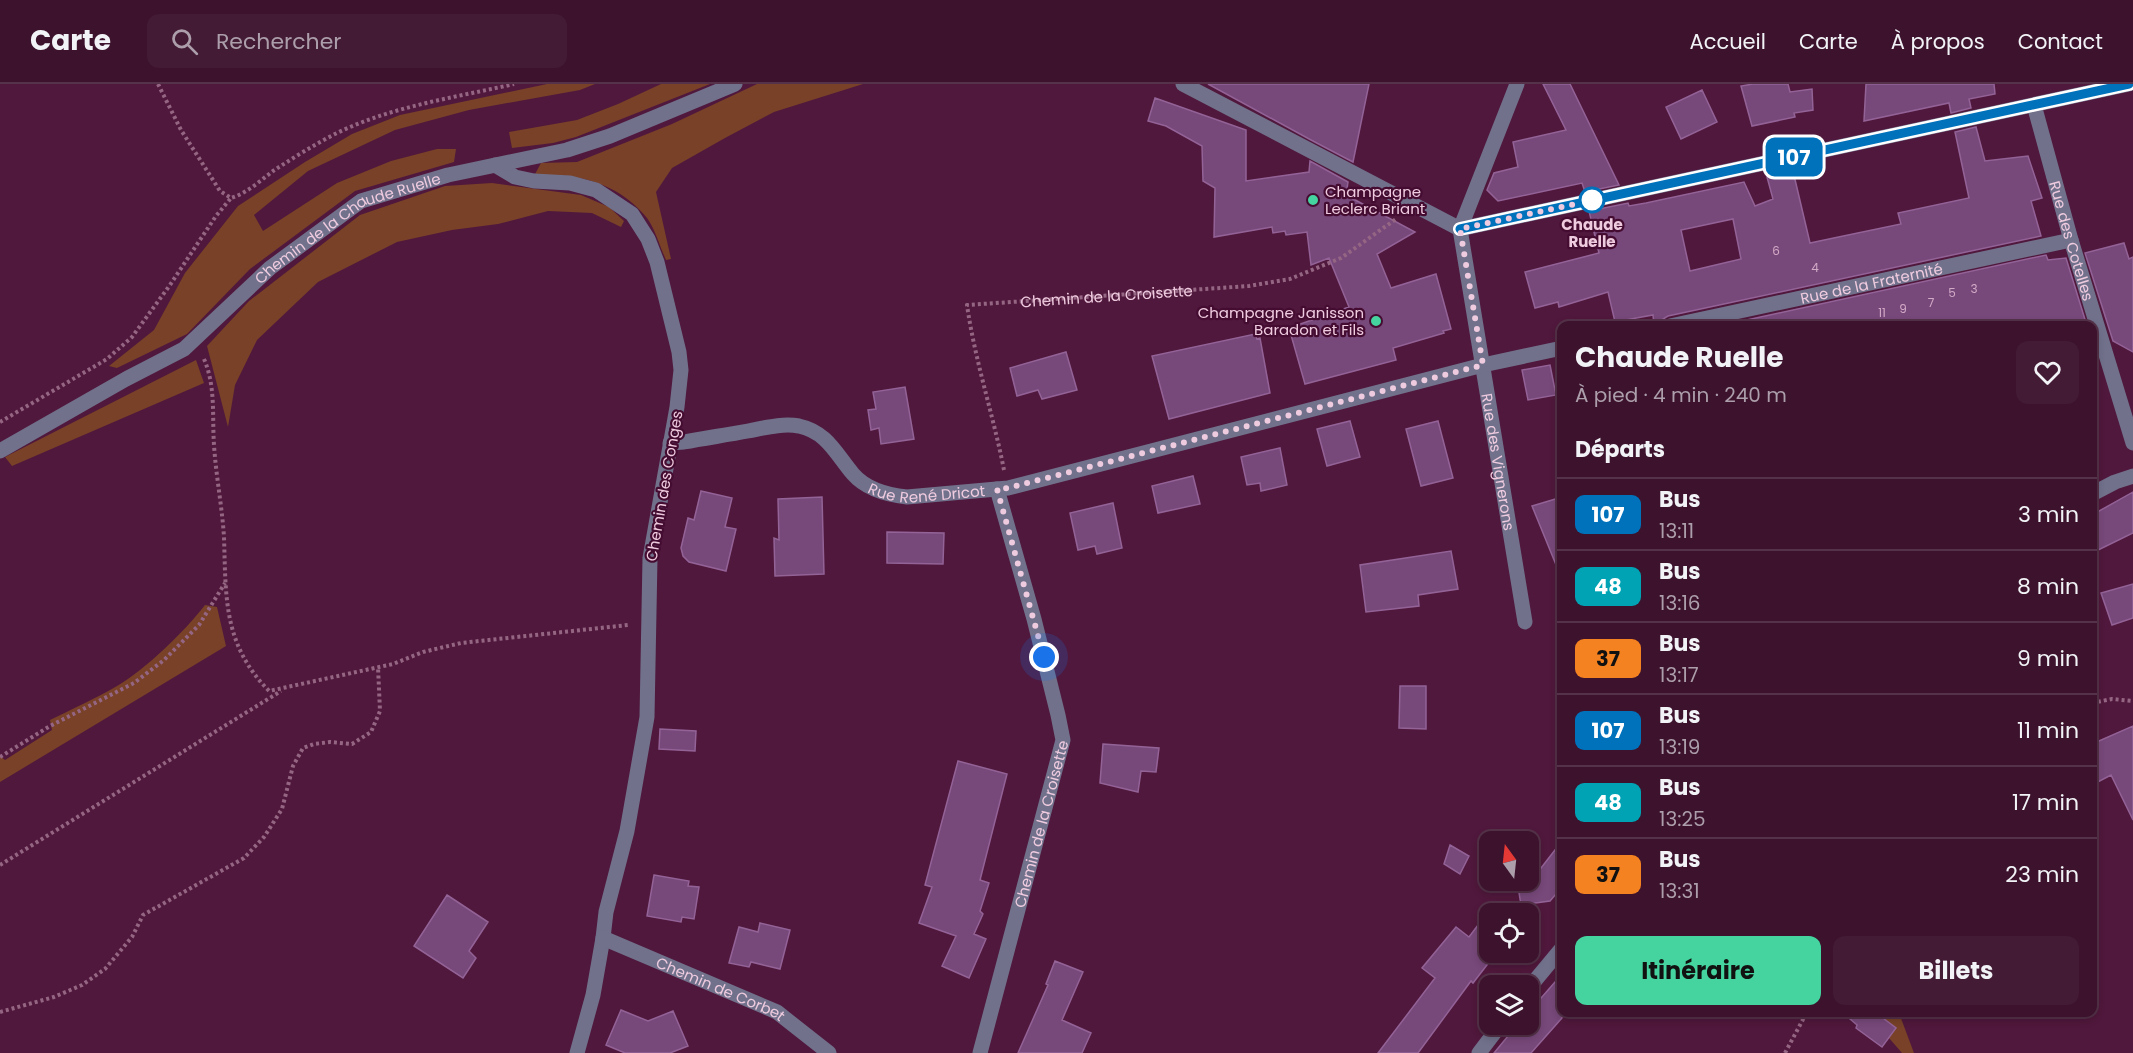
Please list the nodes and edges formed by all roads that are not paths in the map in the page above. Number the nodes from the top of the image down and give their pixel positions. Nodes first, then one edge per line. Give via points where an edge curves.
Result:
1 (735, 84) edge
2 (1183, 84) edge
3 (1517, 84) edge
4 (2129, 84) edge
5 (2034, 105) junction
6 (495, 165) junction
7 (1460, 229) junction
8 (2071, 240) junction
9 (1693, 321) edge
10 (2096, 321) edge
11 (2097, 325) edge
12 (1557, 349) edge
13 (1483, 365) junction
14 (670, 443) junction
15 (2133, 443) edge
16 (0, 451) edge
17 (2133, 476) edge
18 (1002, 489) junction
19 (2097, 491) edge
20 (1525, 622) dead end
21 (603, 938) junction
22 (1557, 954) edge
23 (1539, 975) edge
24 (1493, 1035) edge
25 (578, 1053) edge
26 (829, 1053) edge
27 (980, 1053) edge
28 (1479, 1053) edge

1 - 6 street, Chemin de la Chaude Ruelle via 610,136 567,150
2 - 7 street
3 - 7 street
4 - 5 street
5 - 7 street
5 - 8 street, Rue des Cotelles
6 - 14 street, Chemin des Conges via 515,177 596,190 632,214 643,230 657,262 680,352 679,390
6 - 16 street, Chemin de la Chaude Ruelle via 361,201 270,268 184,349
7 - 13 street, Rue des Vignerons
8 - 9 street, Rue de la Fraternité
8 - 10 street, Rue des Cotelles
11 - 15 street, Rue des Cotelles
12 - 13 street
13 - 18 street, Rue René Dricot
13 - 20 street, Rue des Vignerons
14 - 18 street, Rue René Dricot via 776,426 800,426 828,441 854,475 866,484 893,495
14 - 21 street, Chemin des Conges via 650,558 647,717
17 - 19 street
18 - 27 street, Chemin de la Croisette via 1063,740
21 - 25 street, Chemin des Conges
21 - 26 street, Chemin de Corbet via 777,1012
22 - 23 street
24 - 28 street

